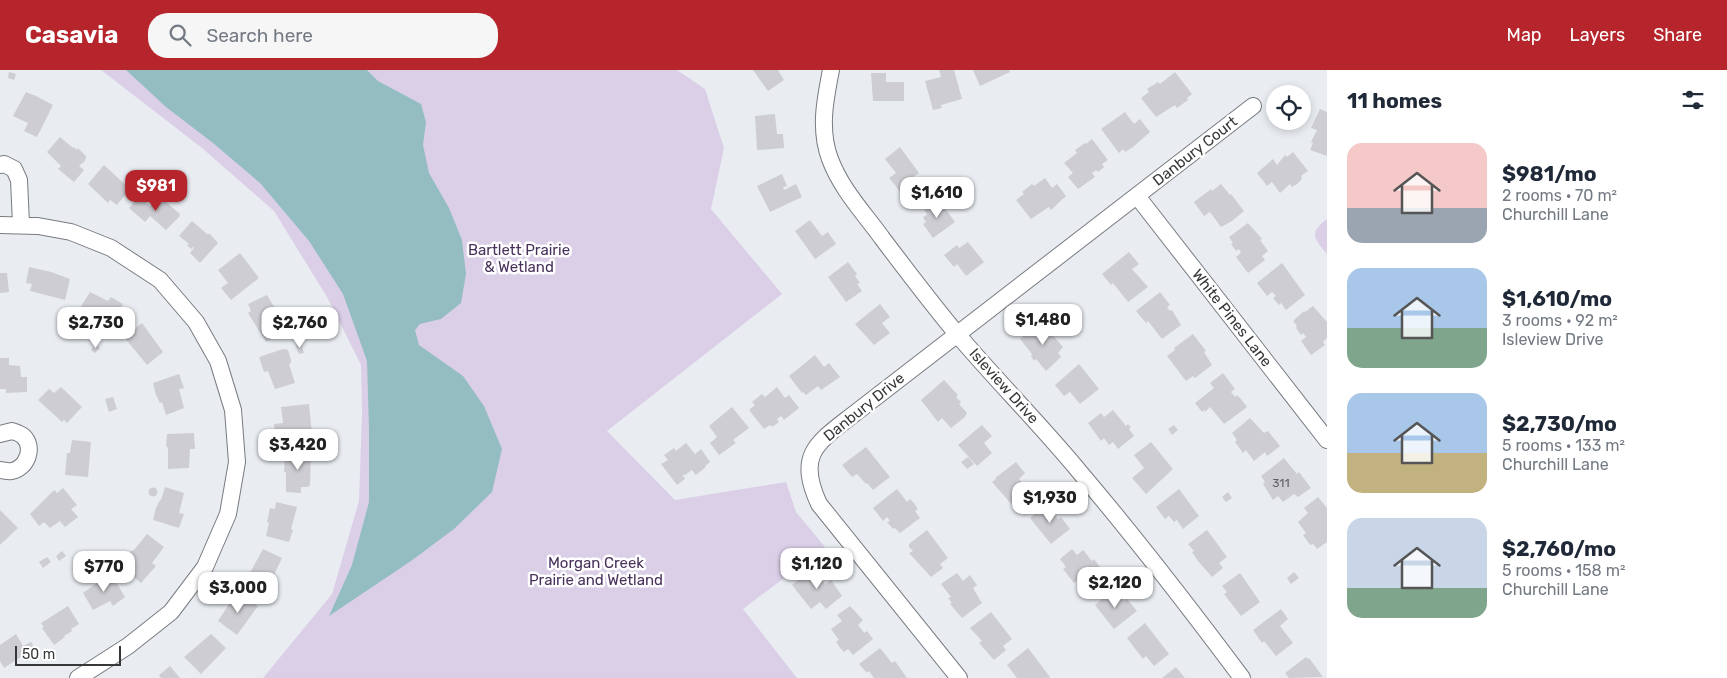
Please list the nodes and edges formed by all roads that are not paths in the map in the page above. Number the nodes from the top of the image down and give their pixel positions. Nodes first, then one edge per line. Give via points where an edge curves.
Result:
1 (831, 70) edge
2 (1253, 106) dead end
3 (0, 165) edge
4 (1137, 196) junction
5 (21, 224) junction
6 (0, 225) edge
7 (957, 334) junction
8 (0, 434) edge
9 (1327, 440) edge
10 (0, 470) edge
11 (78, 678) edge
12 (959, 678) edge
13 (1242, 678) edge

1 - 7 street, Isleview Drive via 823,120 830,160 843,185
2 - 4 street, Danbury Court
3 - 5 street via 14,169 18,180
4 - 7 street, Danbury Drive
4 - 9 street, White Pines Lane
5 - 6 street
5 - 11 street via 71,232 111,248 160,280 196,322 210,346 233,410 237,462 228,514 205,567 171,612 128,646
7 - 12 street, Danbury Drive via 823,438 812,456 809,479 819,504
7 - 13 street, Isleview Drive via 1078,470
8 - 10 street via 12,431 23,436 29,446 29,454 23,465 11,472

